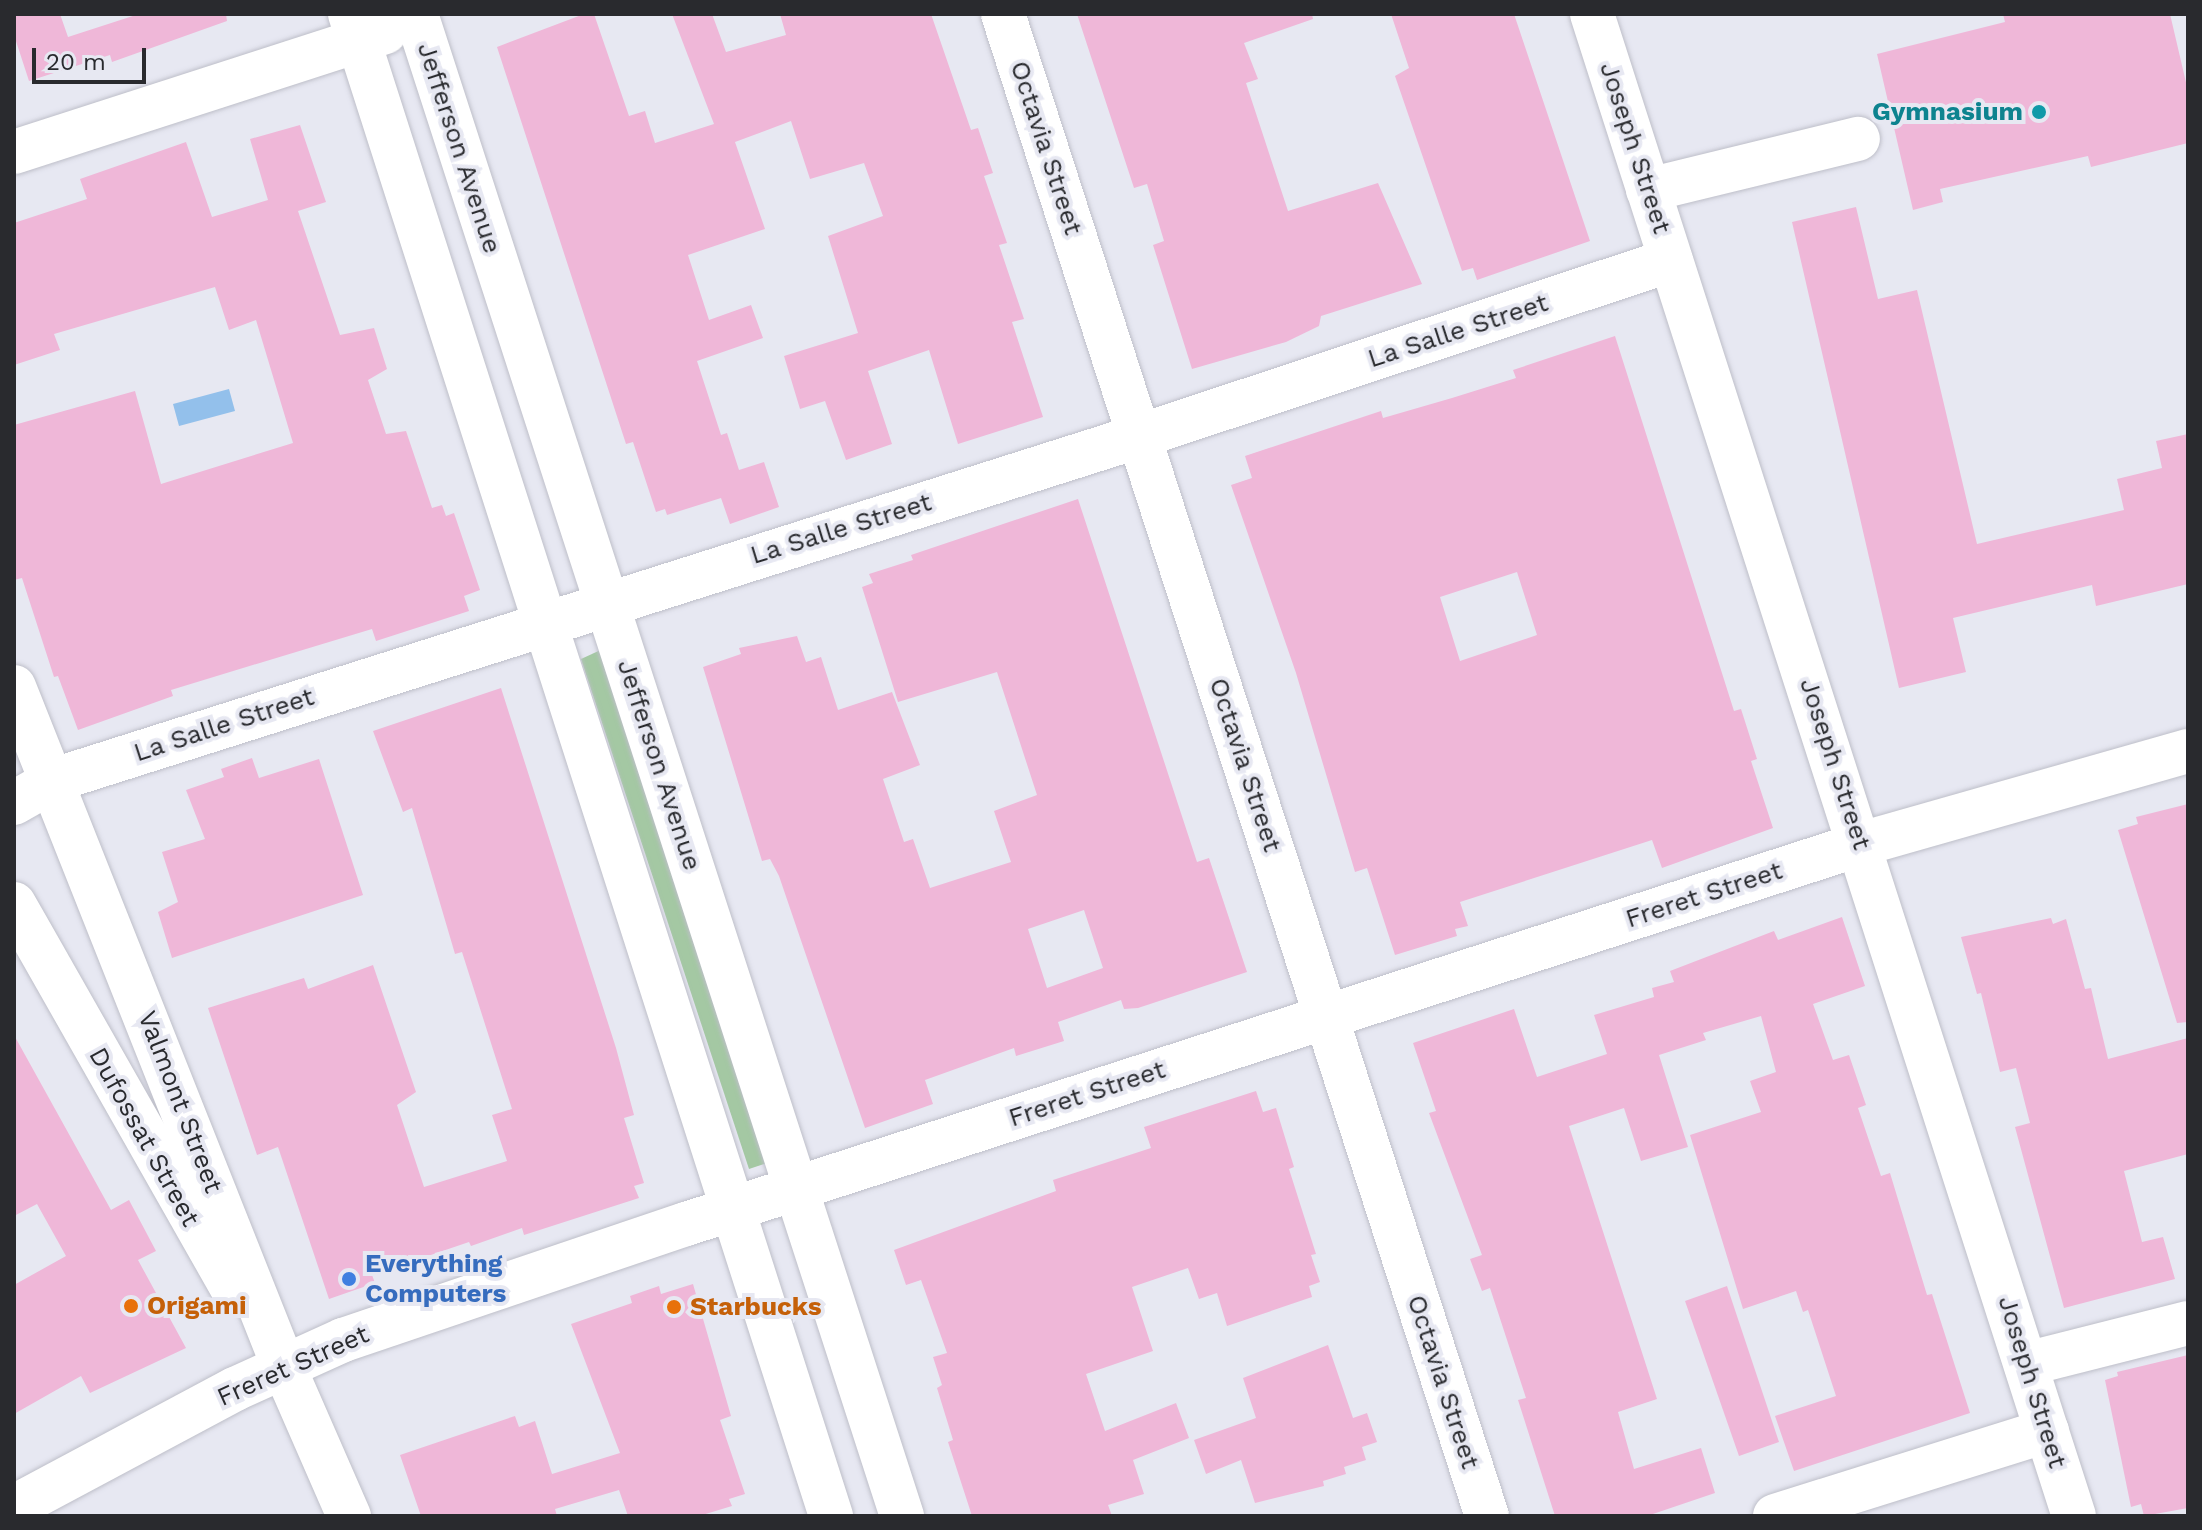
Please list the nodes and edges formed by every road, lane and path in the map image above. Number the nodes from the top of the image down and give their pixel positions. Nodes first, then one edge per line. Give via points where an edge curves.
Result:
1 (1003, 14) edge
2 (1592, 14) edge
3 (424, 16) edge
4 (354, 27) edge
5 (1858, 139) dead end
6 (14, 152) edge
7 (1648, 190) junction
8 (1671, 260) junction
9 (1140, 436) junction
10 (606, 602) junction
11 (542, 622) junction
12 (14, 687) edge
13 (2188, 751) edge
14 (54, 780) junction
15 (14, 803) edge
16 (1861, 844) junction
17 (14, 904) edge
18 (1326, 1017) junction
19 (796, 1189) junction
20 (729, 1210) junction
21 (2188, 1323) edge
22 (2026, 1364) junction
23 (283, 1365) junction
24 (2047, 1431) junction
25 (14, 1507) edge
26 (349, 1516) edge
27 (831, 1516) edge
28 (902, 1516) edge
29 (1487, 1516) edge
30 (1775, 1516) edge
31 (2074, 1516) edge

1 - 9 street, Octavia Street
2 - 7 street, Joseph Street
3 - 4 street
3 - 10 street, Jefferson Avenue
4 - 6 street
4 - 11 street
5 - 7 street
7 - 8 street, Joseph Street
8 - 9 street, La Salle Street
8 - 16 street, Joseph Street
9 - 10 street, La Salle Street
9 - 18 street, Octavia Street
10 - 11 street, La Salle Street
10 - 19 street, Jefferson Avenue
11 - 14 street, La Salle Street
11 - 20 street
12 - 14 street, Valmont Street
13 - 16 street, Freret Street
14 - 15 street, La Salle Street
14 - 23 street, Valmont Street
16 - 18 street, Freret Street
16 - 22 street, Joseph Street
17 - 23 street, Dufossat Street via 210,1256
18 - 19 street, Freret Street
18 - 29 street, Octavia Street
19 - 20 street, Freret Street
19 - 28 street, Jefferson Avenue
20 - 23 street, Freret Street
20 - 27 street
21 - 22 street
22 - 24 street, Joseph Street
23 - 25 street, Freret Street
23 - 26 street, Valmont Street
24 - 30 street
24 - 31 street, Joseph Street

